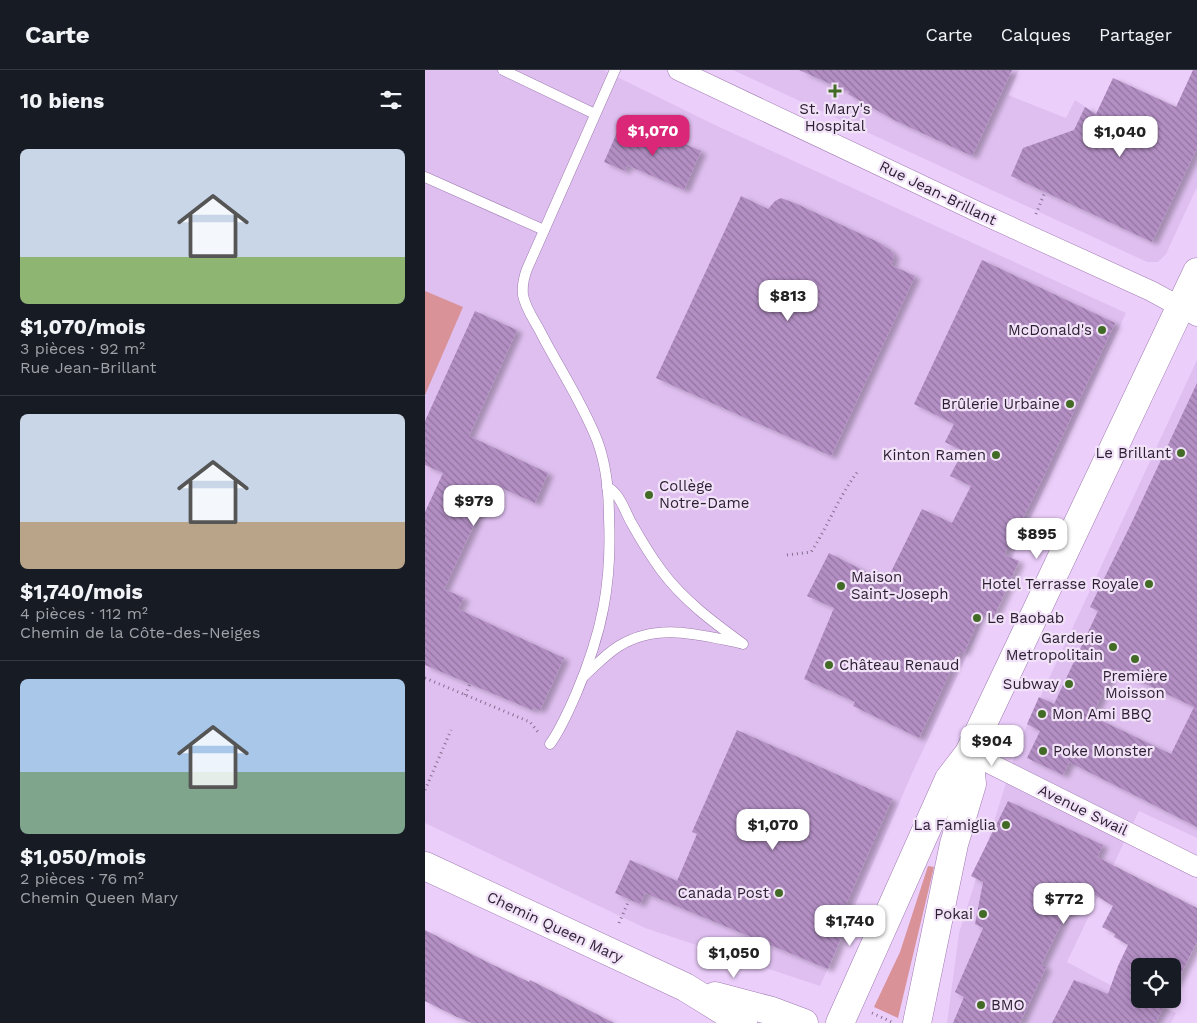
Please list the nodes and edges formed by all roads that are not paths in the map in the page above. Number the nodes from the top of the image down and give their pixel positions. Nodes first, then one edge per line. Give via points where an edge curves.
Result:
1 (503, 70) edge
2 (615, 70) edge
3 (678, 70) edge
4 (595, 114) junction
5 (425, 177) edge
6 (544, 230) junction
7 (1197, 272) edge
8 (1189, 312) edge
9 (607, 487) junction
10 (583, 677) junction
11 (550, 744) dead end
12 (969, 753) junction
13 (425, 866) edge
14 (1197, 867) edge
15 (685, 987) junction
16 (743, 1023) edge
17 (804, 1023) edge
18 (840, 1023) edge
19 (917, 1023) edge

1 - 4 lane
2 - 4 lane
3 - 8 street, Rue Jean-Brillant via 1151,291
4 - 6 lane
5 - 6 lane
6 - 9 lane via 527,269 523,297 588,421 601,456
7 - 8 main road
8 - 12 main road
9 - 10 lane via 610,530 608,586 599,632
9 - 10 lane via 616,494 645,546 677,589 743,644 687,632 658,632 620,646
10 - 11 lane
12 - 14 street, Avenue Swail
12 - 18 main road via 949,779
12 - 19 main road via 972,784 954,844
13 - 15 main road, Chemin Queen Mary
15 - 16 main road, Chemin Queen Mary
15 - 17 main road, Chemin Queen Mary

